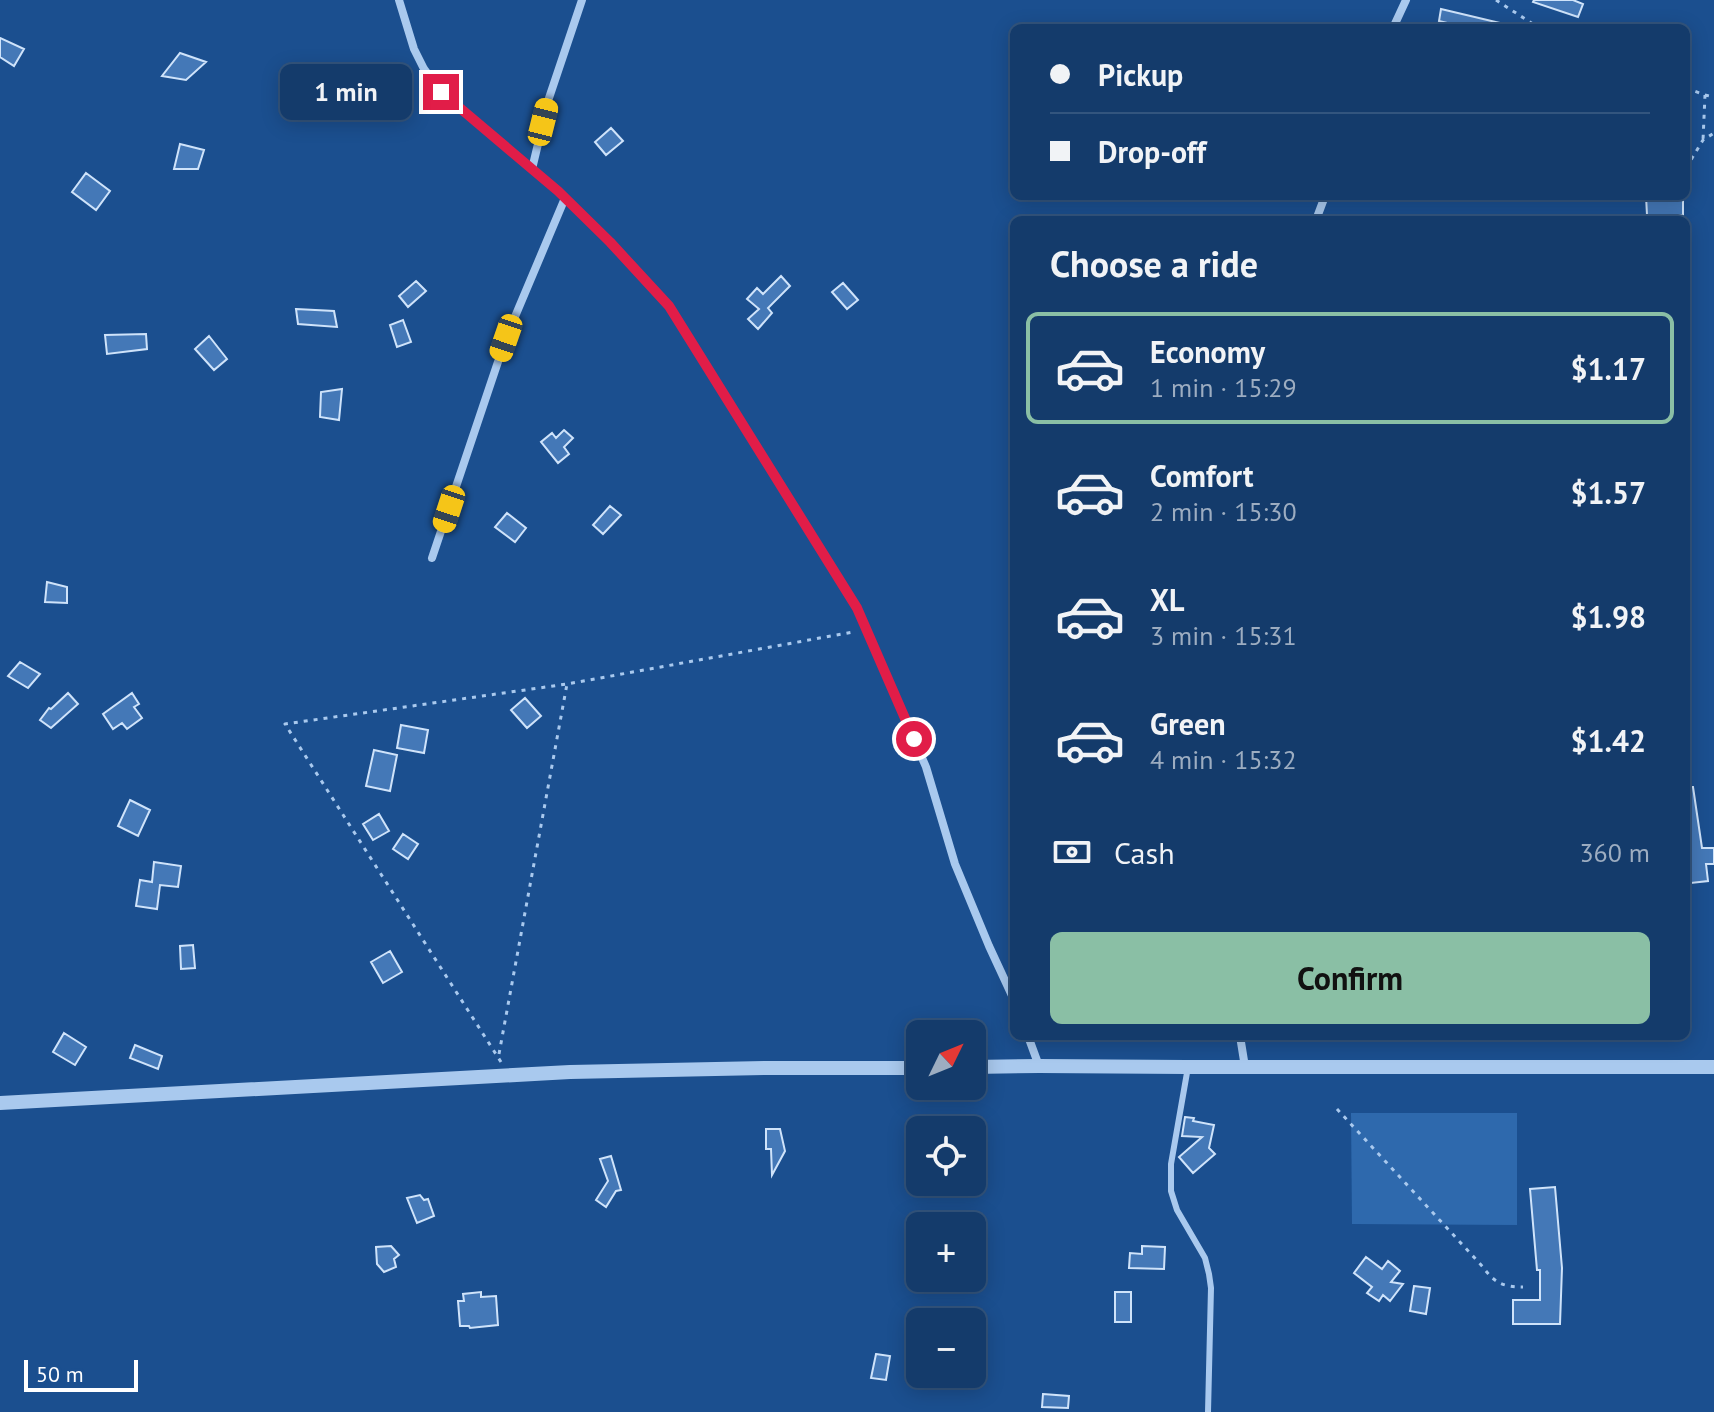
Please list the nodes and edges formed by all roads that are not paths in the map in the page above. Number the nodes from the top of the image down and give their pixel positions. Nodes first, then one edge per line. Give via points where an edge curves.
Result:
1 (399, 0) edge
2 (582, 0) edge
3 (1406, 0) edge
4 (1395, 24) edge
5 (532, 169) junction
6 (565, 198) junction
7 (432, 558) dead end
8 (1010, 991) edge
9 (1029, 1040) edge
10 (1241, 1040) edge
11 (1039, 1066) junction
12 (986, 1067) edge
13 (1188, 1067) junction
14 (1245, 1067) junction
15 (1714, 1067) edge
16 (906, 1068) edge
17 (0, 1103) edge
18 (1208, 1412) edge

1 - 5 street via 414,49 441,92
2 - 5 street
3 - 4 street
5 - 6 street
6 - 7 street via 506,338
6 - 8 street via 669,306 857,608 926,767 955,864
9 - 11 street
10 - 14 street
11 - 12 street
11 - 13 street
13 - 14 street
13 - 18 lane via 1171,1191 1209,1274
14 - 15 street
16 - 17 street via 570,1072

